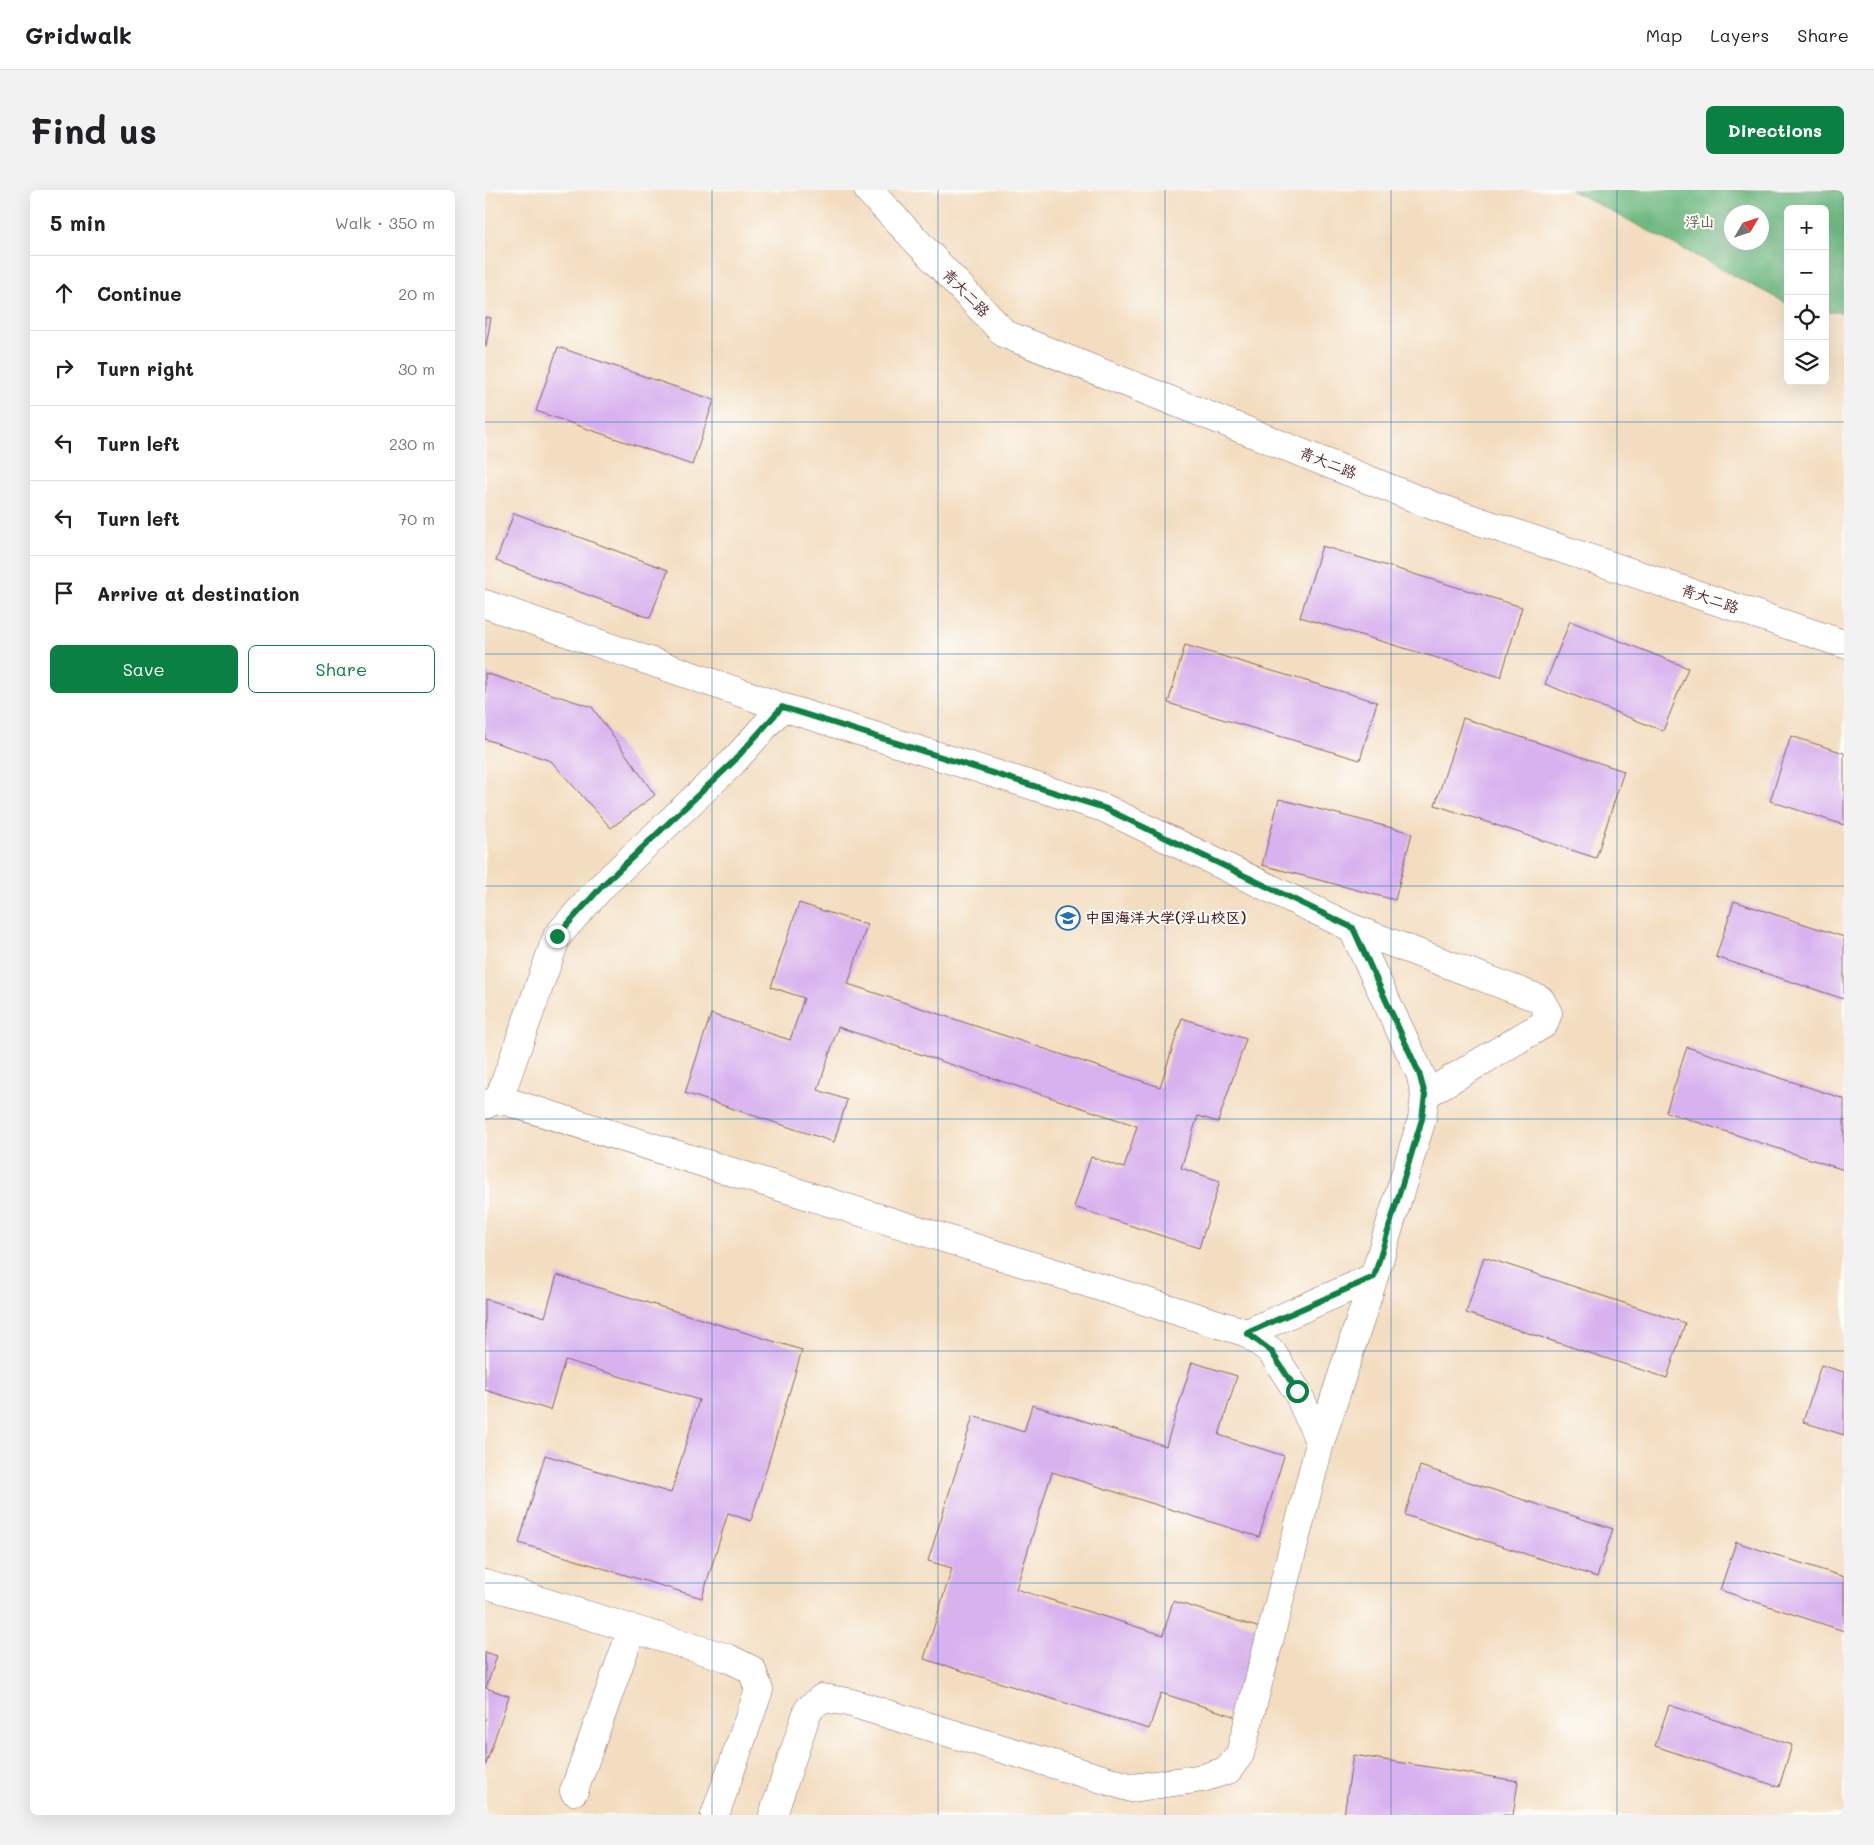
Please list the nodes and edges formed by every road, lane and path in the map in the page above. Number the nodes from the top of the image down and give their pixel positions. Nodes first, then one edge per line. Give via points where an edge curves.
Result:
1 (867, 190) edge
2 (485, 604) edge
3 (1844, 644) edge
4 (782, 707) junction
5 (1353, 928) junction
6 (1425, 1095) junction
7 (492, 1102) edge
8 (1374, 1277) junction
9 (1247, 1333) junction
10 (1320, 1443) junction
11 (485, 1584) edge
12 (632, 1629) junction
13 (574, 1791) dead end
14 (715, 1815) edge
15 (773, 1815) edge

1 - 3 street, 青大二路 via 1005,334 1434,506
2 - 4 street
4 - 5 street via 1104,808
4 - 7 street via 733,762 603,885 557,936
5 - 6 street via 1419,1073
5 - 6 street via 1540,999 1548,1013 1544,1024
6 - 8 street via 1422,1119
7 - 9 street
8 - 9 street
8 - 10 street
9 - 10 street via 1271,1351 1292,1383
10 - 15 street via 1240,1754 1228,1770 1203,1778 1131,1788 848,1702 823,1698 808,1710
11 - 12 street
12 - 13 street
12 - 14 street via 729,1658 752,1670 759,1690

